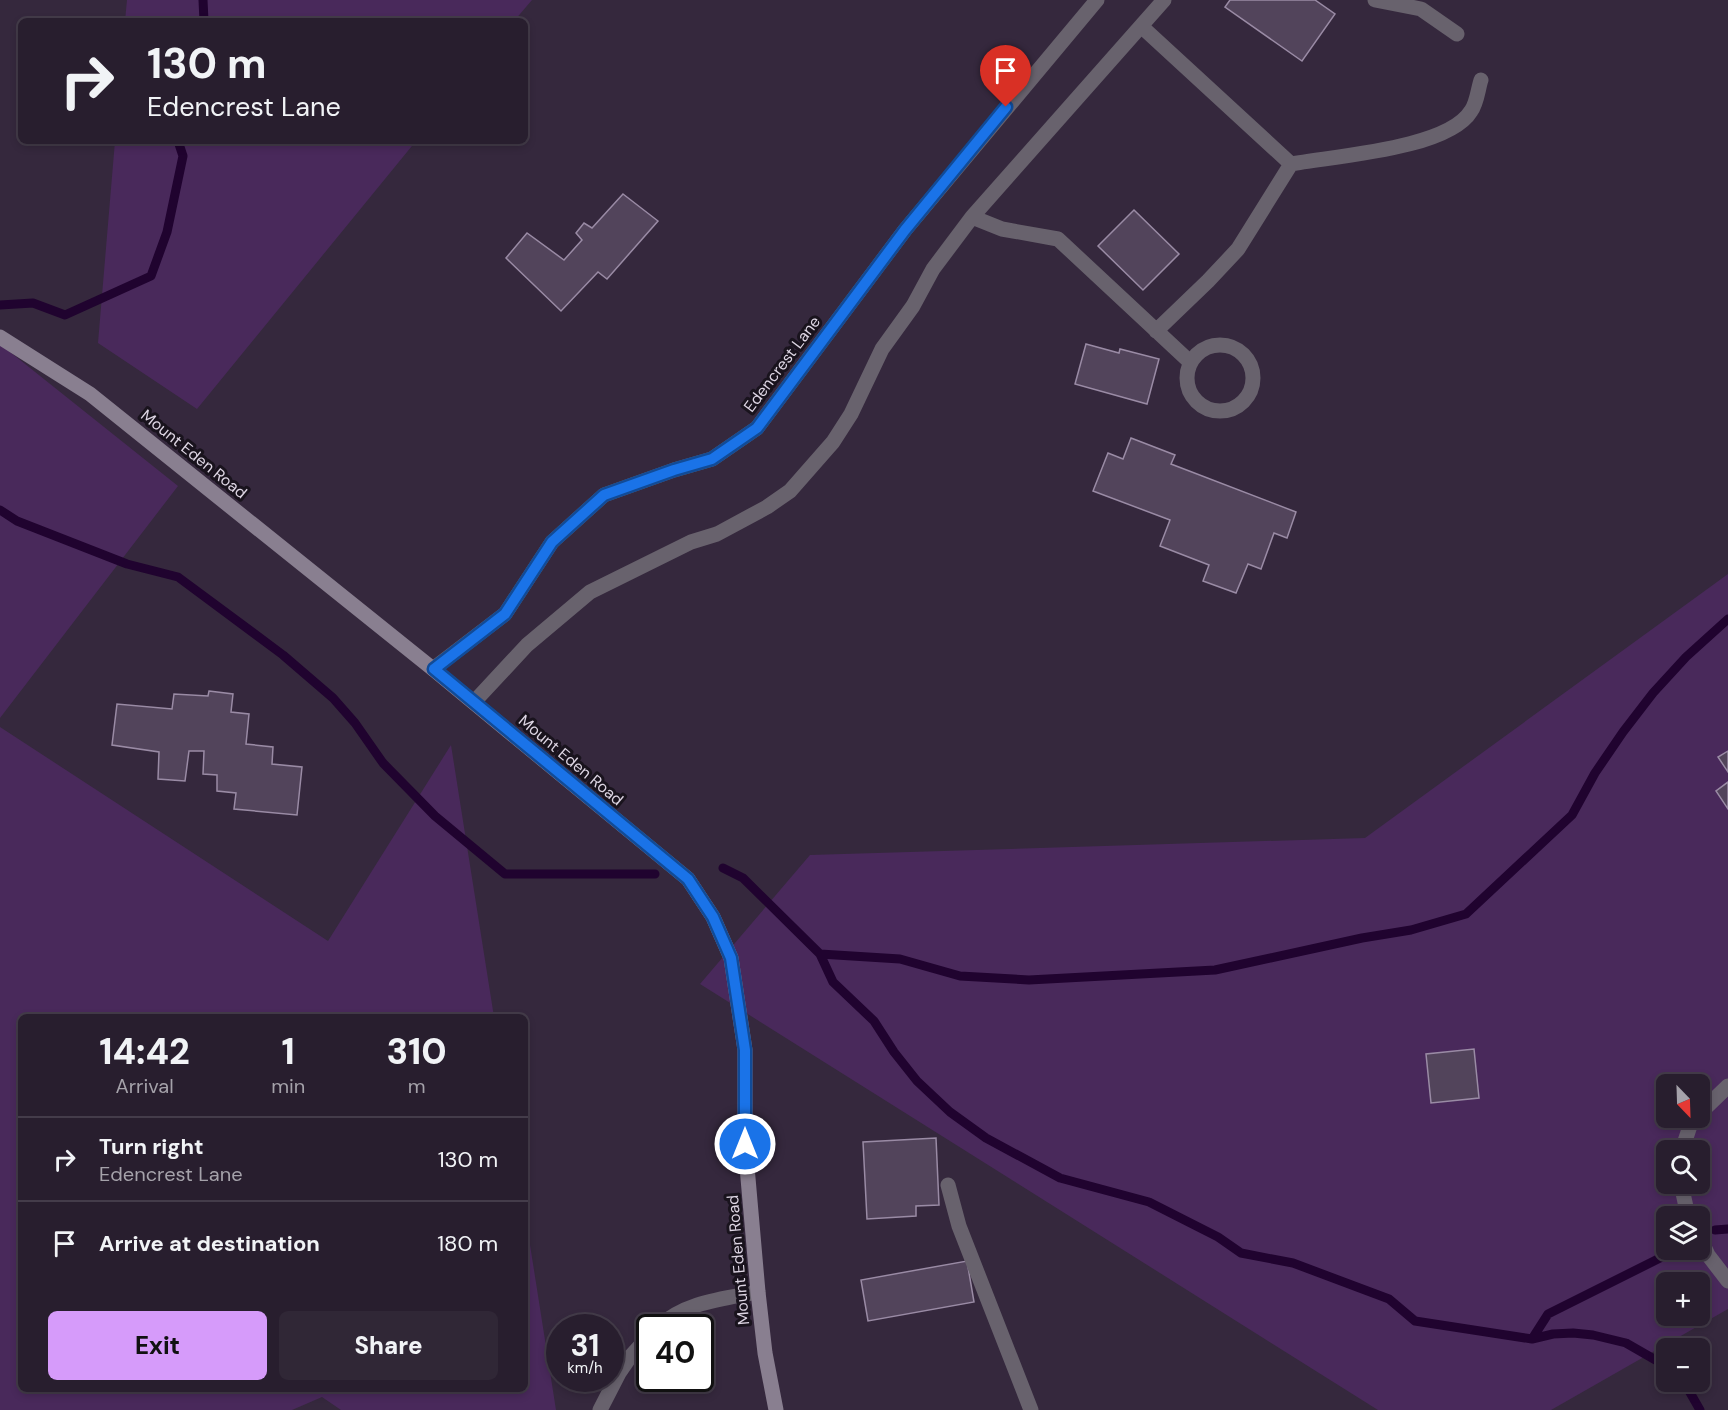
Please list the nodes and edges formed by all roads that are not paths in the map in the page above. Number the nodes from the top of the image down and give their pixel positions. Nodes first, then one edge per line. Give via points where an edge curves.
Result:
1 (1097, 0) edge
2 (1164, 0) edge
3 (1375, 0) edge
4 (1141, 26) junction
5 (1457, 34) dead end
6 (1481, 80) dead end
7 (1291, 164) junction
8 (972, 217) junction
9 (1156, 330) junction
10 (0, 337) edge
11 (1190, 362) junction
12 (434, 669) junction
13 (474, 702) junction
14 (1728, 1086) edge
15 (1710, 1103) edge
16 (948, 1185) dead end
17 (1710, 1258) edge
18 (1728, 1281) edge
19 (758, 1292) junction
20 (674, 1314) edge
21 (636, 1350) edge
22 (600, 1410) edge
23 (776, 1410) edge
24 (1031, 1410) edge

1 - 12 street, Edencrest Lane via 905,230 757,428 712,459 604,495 552,542 505,614
2 - 4 street
3 - 5 street via 1421,9
4 - 7 street
4 - 8 street
6 - 7 street via 1471,111 1450,130 1381,150
7 - 9 street via 1238,249
8 - 9 street via 1002,229 1058,239
8 - 13 street via 933,268 913,306 882,350 833,442 790,491 717,534 691,542 590,592 527,645
9 - 11 street
10 - 12 street, Mount Eden Road via 90,394
11 - 11 street via 1187,385 1191,396 1208,410 1220,412 1241,405 1253,387 1252,366 1238,349 1216,345
12 - 13 street, Mount Eden Road
13 - 19 street, Mount Eden Road via 688,879 713,917 731,958 745,1050 745,1144
14 - 15 street
16 - 24 street via 959,1226
17 - 18 street
19 - 20 street via 692,1306
19 - 23 street, Mount Eden Road
21 - 22 street

